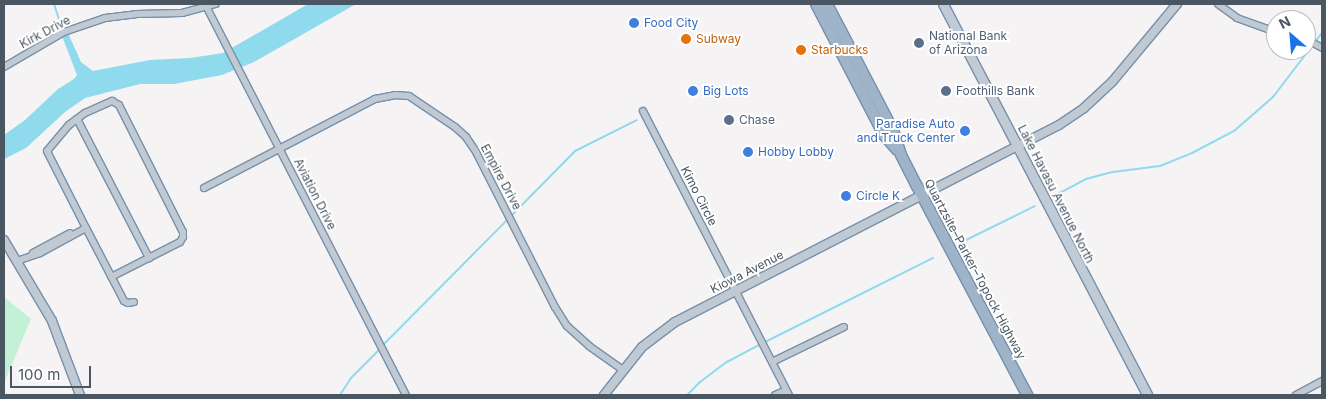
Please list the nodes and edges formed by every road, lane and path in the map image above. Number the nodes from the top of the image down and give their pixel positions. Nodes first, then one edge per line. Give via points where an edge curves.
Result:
1 (216, 4) edge
2 (816, 4) edge
3 (827, 4) edge
4 (943, 4) edge
5 (1177, 4) edge
6 (1218, 4) edge
7 (206, 6) edge
8 (1266, 28) edge
9 (4, 67) edge
10 (643, 111) dead end
11 (78, 119) junction
12 (1018, 146) junction
13 (279, 149) junction
14 (901, 154) junction
15 (204, 188) dead end
16 (922, 196) junction
17 (86, 228) junction
18 (4, 240) edge
19 (148, 258) junction
20 (17, 261) junction
21 (112, 276) junction
22 (735, 290) junction
23 (134, 302) dead end
24 (844, 327) dead end
25 (772, 362) junction
26 (623, 370) junction
27 (1322, 381) edge
28 (787, 392) edge
29 (80, 395) edge
30 (406, 395) edge
31 (604, 395) edge
32 (775, 395) edge
33 (1027, 395) edge
34 (1147, 395) edge
35 (1296, 395) edge

1 - 7 street, Kirk Drive
2 - 14 highway, Quartzsite–Parker–Topock Highway via 884,135
3 - 14 highway, Quartzsite–Parker–Topock Highway via 893,130
4 - 12 main road, Lake Havasu Avenue North
5 - 12 street, Kiowa Avenue via 1112,82 1084,108
6 - 8 street via 1236,18
7 - 9 street, Kirk Drive via 182,13 105,18 64,32
7 - 13 street, Aviation Drive
10 - 22 street, Kimo Circle
11 - 17 street via 47,151
11 - 19 street
11 - 19 street via 112,101 119,105 183,232 180,242
12 - 16 street, Kiowa Avenue
12 - 34 main road, Lake Havasu Avenue North
13 - 15 street, Empire Drive
13 - 26 street, Empire Drive via 375,99 402,95 422,102 455,127 476,152 567,326
13 - 30 street, Aviation Drive
14 - 16 highway, Quartzsite–Parker–Topock Highway
16 - 22 street, Kiowa Avenue
16 - 33 highway, Quartzsite–Parker–Topock Highway
17 - 20 street
17 - 21 street
18 - 20 street
19 - 21 street
20 - 29 street via 52,321
21 - 23 street via 124,301
22 - 25 street, Kimo Circle
22 - 26 street, Kiowa Avenue via 657,334
24 - 25 street
25 - 28 street, Kimo Circle
26 - 31 street, Kiowa Avenue
27 - 35 street
28 - 32 street

